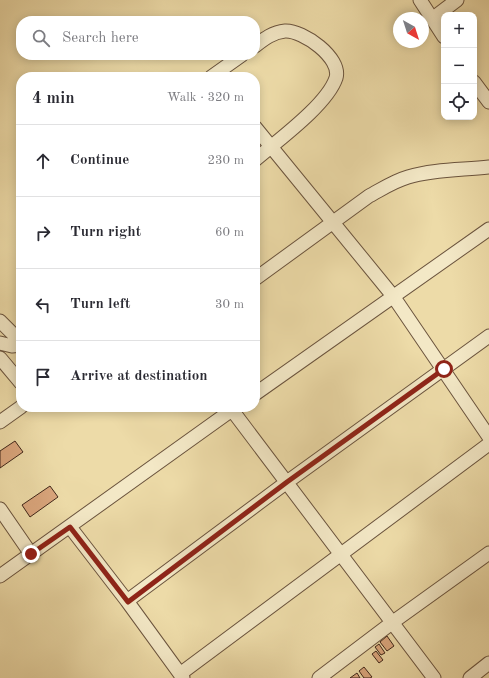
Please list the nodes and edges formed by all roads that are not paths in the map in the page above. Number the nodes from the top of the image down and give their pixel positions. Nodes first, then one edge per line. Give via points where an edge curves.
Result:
1 (420, 0) edge
2 (457, 0) edge
3 (432, 19) junction
4 (441, 32) edge
5 (260, 43) edge
6 (235, 60) edge
7 (220, 72) edge
8 (476, 84) edge
9 (489, 102) edge
10 (260, 133) edge
11 (271, 146) junction
12 (260, 156) edge
13 (489, 167) edge
14 (334, 222) junction
15 (489, 229) edge
16 (260, 275) edge
17 (393, 296) junction
18 (0, 321) edge
19 (489, 336) edge
20 (16, 338) edge
21 (0, 343) edge
22 (16, 345) edge
23 (0, 358) edge
24 (444, 369) junction
25 (16, 377) edge
26 (260, 390) edge
27 (16, 411) edge
28 (228, 412) edge
29 (237, 412) edge
30 (0, 422) edge
31 (489, 437) edge
32 (489, 444) edge
33 (287, 482) junction
34 (0, 509) edge
35 (70, 527) junction
36 (489, 553) edge
37 (31, 554) junction
38 (342, 555) junction
39 (0, 576) edge
40 (128, 602) junction
41 (393, 622) junction
42 (489, 663) edge
43 (181, 676) edge
44 (319, 678) edge
45 (434, 678) edge
46 (470, 678) edge

1 - 3 street
2 - 3 street
3 - 4 street
5 - 11 street via 275,34 293,32 316,44 334,63 337,76 328,94
6 - 7 street
8 - 9 street
10 - 11 street
11 - 12 street
11 - 14 street
13 - 14 street via 408,177 369,196
14 - 16 street
14 - 17 street
15 - 17 street
17 - 24 street
17 - 26 street
18 - 20 street
19 - 24 street
21 - 22 street
23 - 25 street
24 - 31 street
24 - 33 street
27 - 30 street
28 - 35 street
29 - 33 street
32 - 38 street
33 - 38 street
33 - 40 street
34 - 37 street
35 - 37 street
35 - 40 street
36 - 41 street
37 - 39 street
38 - 41 street
38 - 43 street
40 - 43 street
41 - 44 street
41 - 45 street
42 - 46 street

